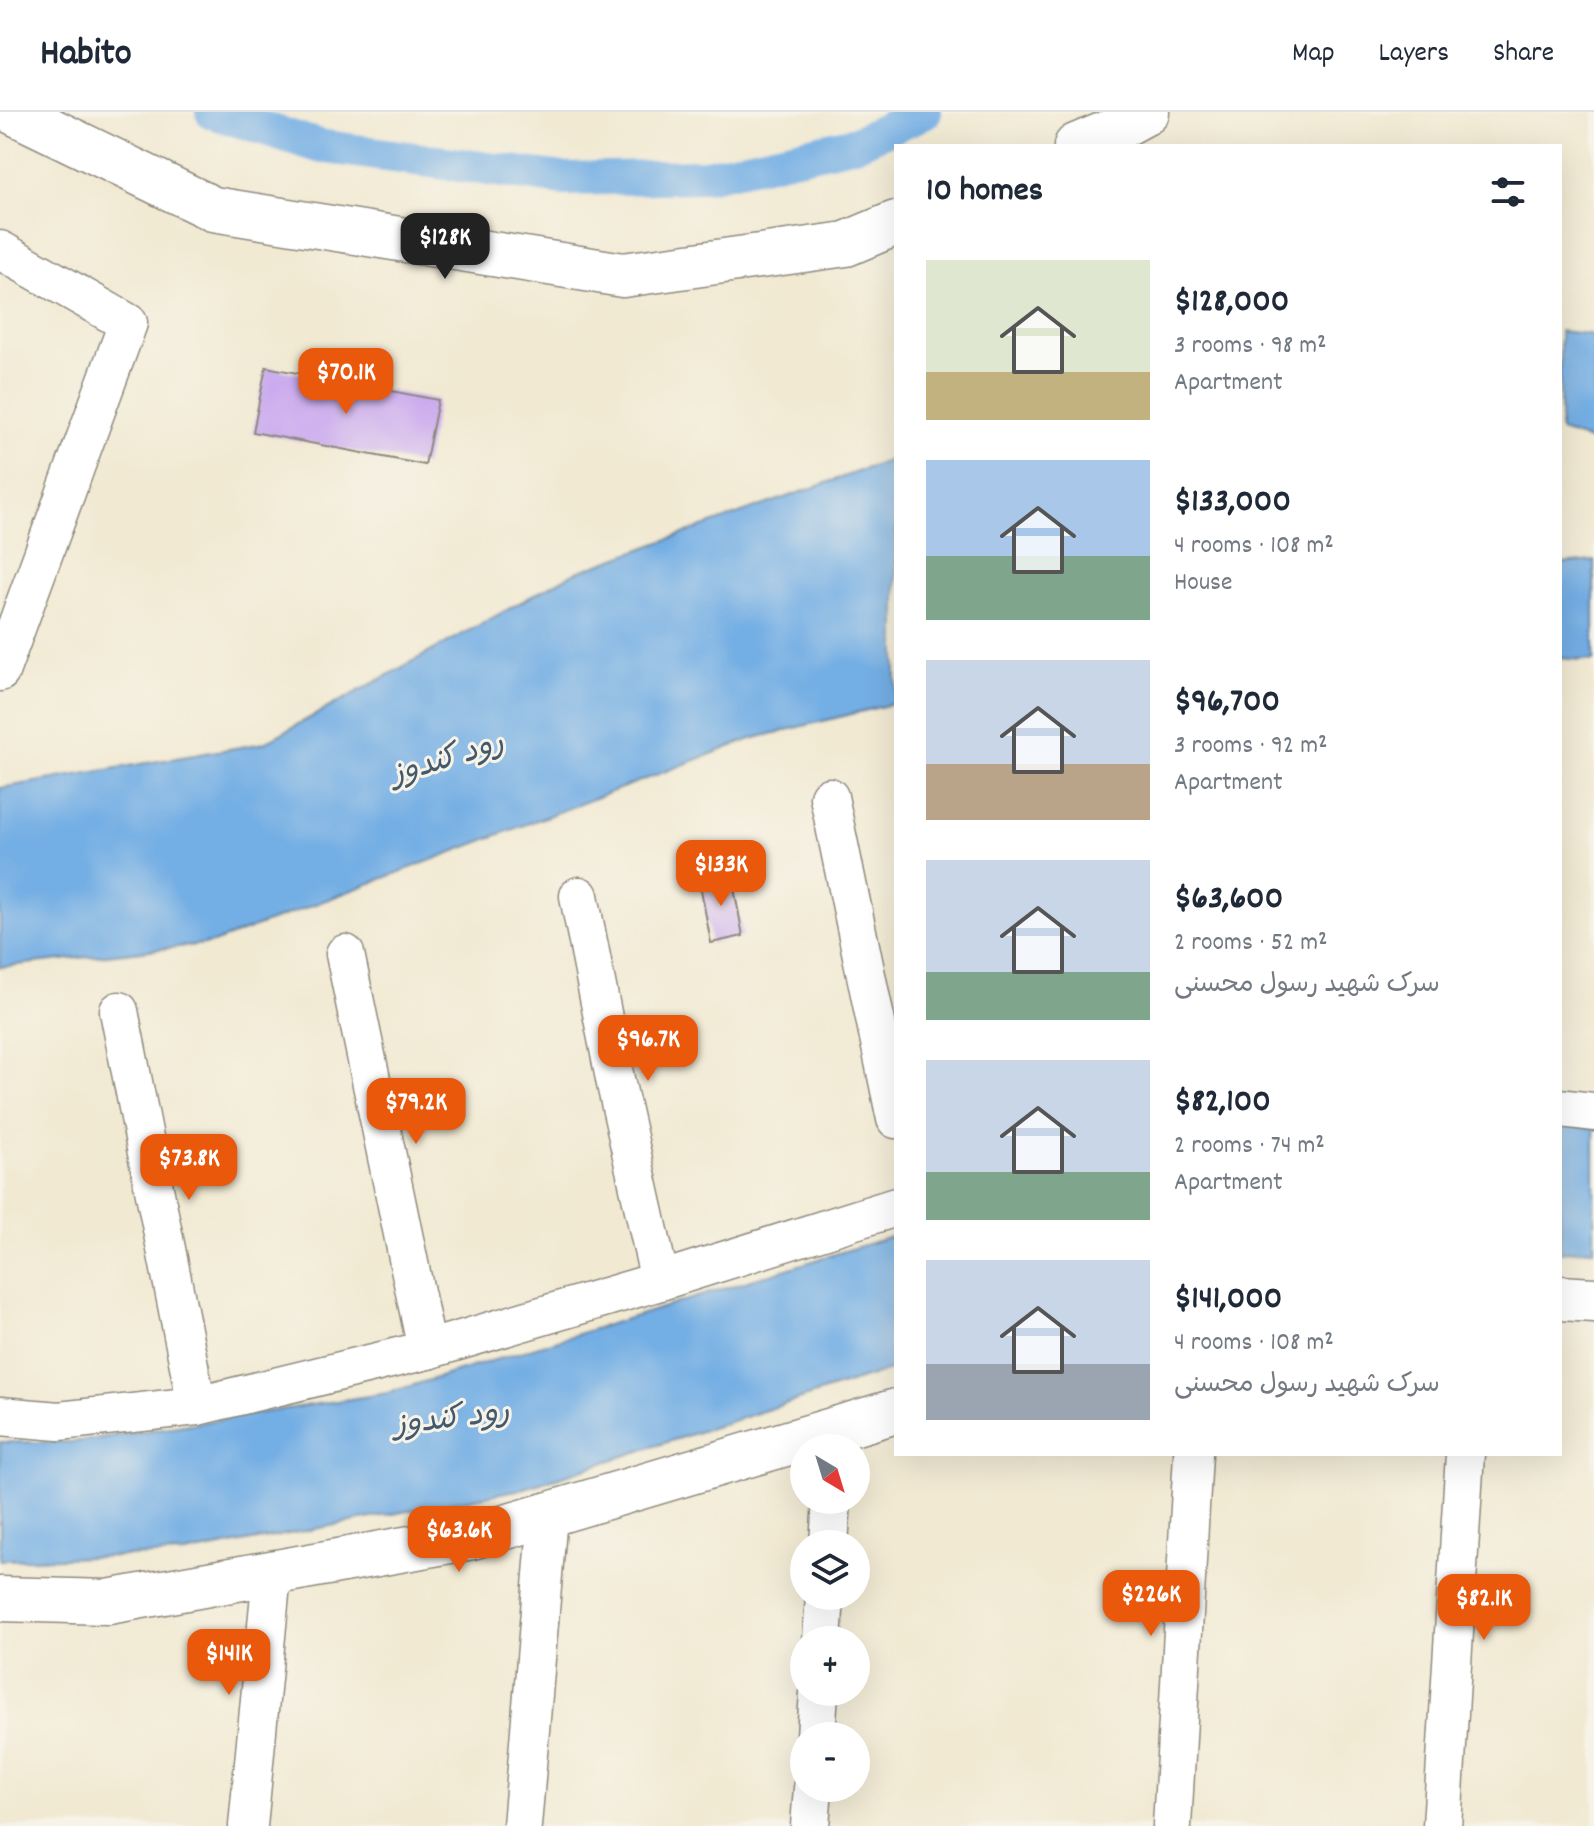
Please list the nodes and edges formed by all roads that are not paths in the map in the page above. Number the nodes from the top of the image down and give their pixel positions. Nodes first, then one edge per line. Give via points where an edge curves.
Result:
1 (13, 112) edge
2 (1147, 112) edge
3 (1081, 144) edge
4 (894, 224) edge
5 (0, 250) edge
6 (0, 672) edge
7 (829, 797) dead end
8 (579, 896) dead end
9 (345, 954) dead end
10 (119, 1011) dead end
11 (1562, 1108) edge
12 (894, 1109) edge
13 (1594, 1112) edge
14 (894, 1208) edge
15 (660, 1281) junction
16 (1562, 1298) edge
17 (1594, 1300) edge
18 (427, 1350) junction
19 (197, 1406) junction
20 (894, 1412) edge
21 (0, 1416) edge
22 (845, 1434) edge
23 (790, 1450) edge
24 (1193, 1456) edge
25 (1465, 1456) edge
26 (548, 1515) junction
27 (272, 1573) junction
28 (0, 1599) edge
29 (812, 1802) edge
30 (248, 1826) edge
31 (522, 1826) edge
32 (810, 1826) edge
33 (1172, 1826) edge
34 (1442, 1826) edge

1 - 4 street via 213,209 623,275 846,244
2 - 3 street
5 - 6 street via 128,323
7 - 12 street
8 - 15 street
9 - 18 street
10 - 19 street
11 - 13 street
14 - 15 street
15 - 18 street
16 - 17 street
18 - 19 street
19 - 21 street via 59,1421
20 - 22 street
23 - 26 street
24 - 33 street
25 - 34 street
26 - 27 street via 472,1537
26 - 31 street
27 - 28 street via 108,1602
27 - 30 street
29 - 32 street

